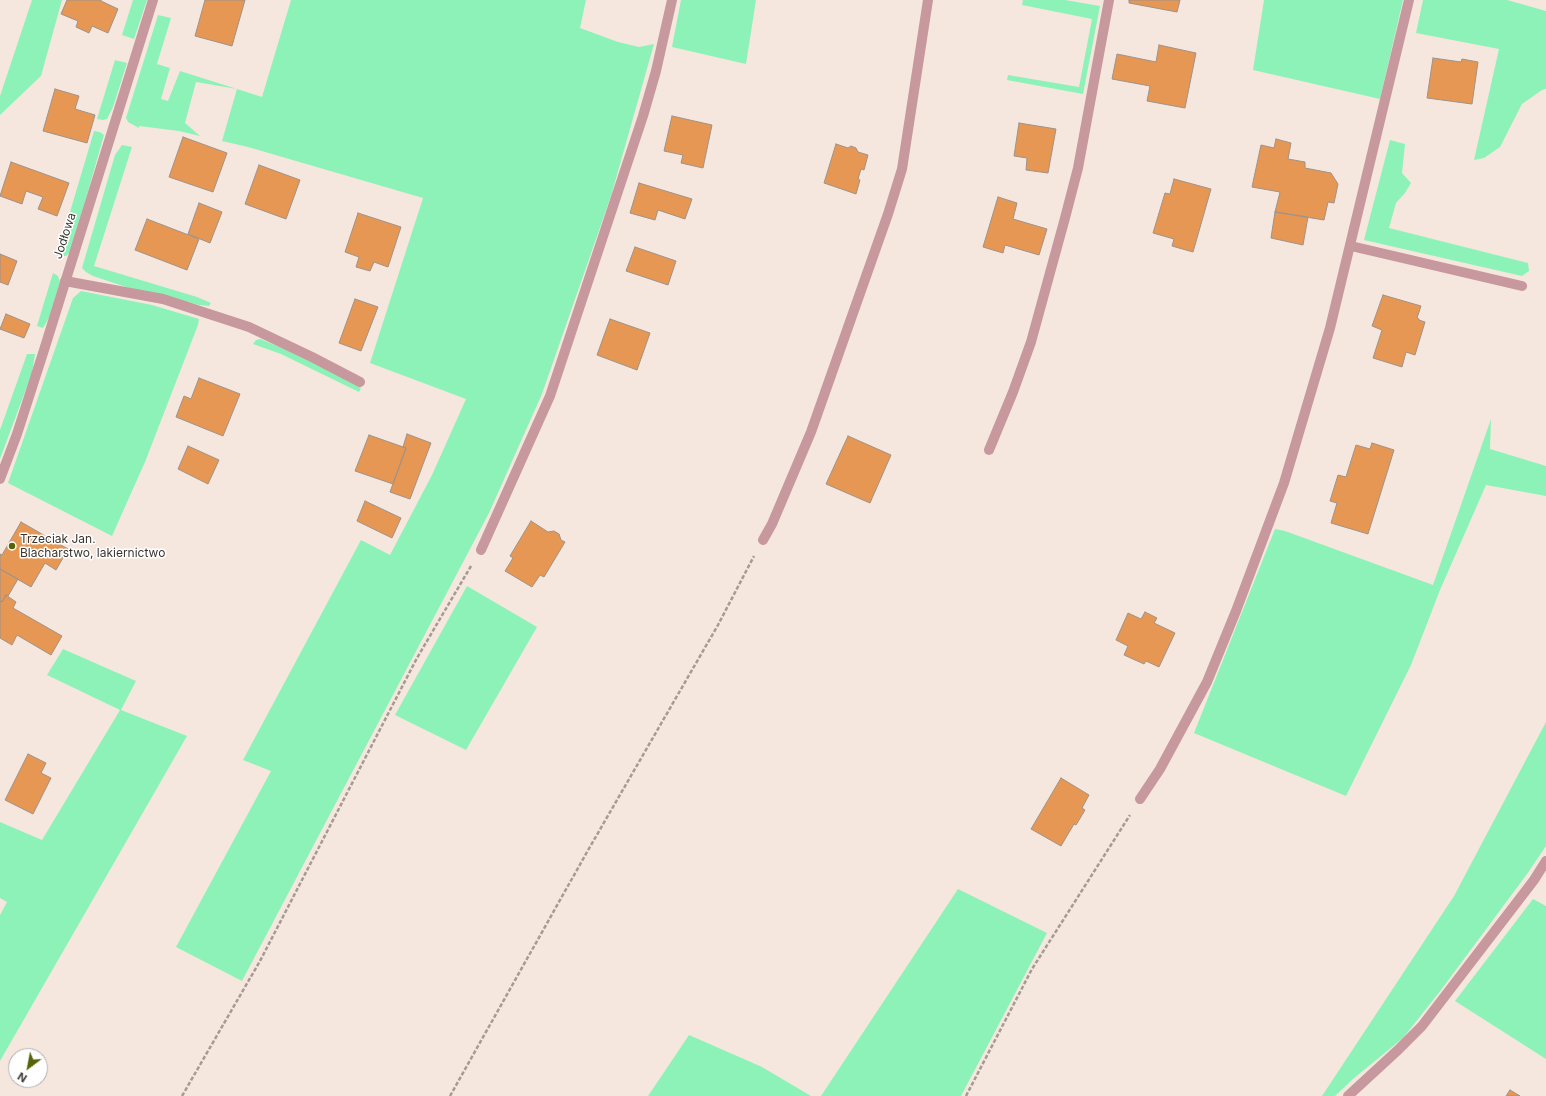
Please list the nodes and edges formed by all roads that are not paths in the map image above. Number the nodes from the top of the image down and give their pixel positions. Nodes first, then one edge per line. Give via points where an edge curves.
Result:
1 (153, 0) edge
2 (672, 0) edge
3 (928, 0) edge
4 (1109, 0) edge
5 (1409, 0) edge
6 (1351, 246) junction
7 (65, 281) junction
8 (1522, 286) dead end
9 (360, 382) dead end
10 (989, 450) dead end
11 (0, 479) edge
12 (763, 540) road end
13 (481, 550) road end
14 (1140, 799) road end
15 (1546, 860) edge
16 (1348, 1096) edge

1 - 7 street, Jodłowa
2 - 13 street via 643,116 550,396
3 - 12 street via 902,168 888,214 810,432
4 - 10 street via 1078,168 1063,226 1023,366
5 - 6 street
6 - 8 street
6 - 14 street via 1290,466 1239,604 1207,682 1160,769
7 - 9 street via 162,299 249,327
7 - 11 street, Jodłowa
15 - 16 street via 1534,880 1422,1026

